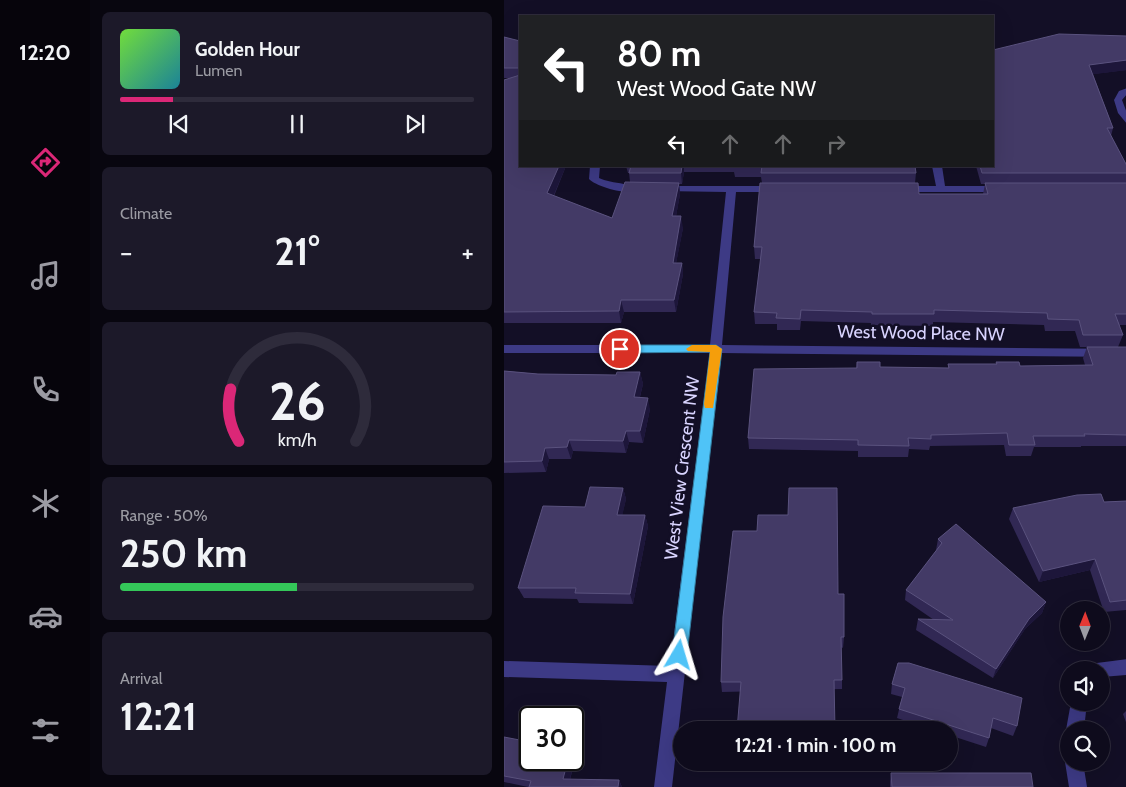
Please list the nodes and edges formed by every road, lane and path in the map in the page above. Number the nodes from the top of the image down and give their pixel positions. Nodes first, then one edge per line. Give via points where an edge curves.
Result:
1 (1126, 90) edge
2 (1126, 122) edge
3 (595, 167) edge
4 (937, 167) edge
5 (788, 189) edge
6 (893, 189) edge
7 (941, 189) junction
8 (1009, 189) edge
9 (731, 190) junction
10 (504, 349) edge
11 (716, 349) junction
12 (1126, 353) edge
13 (1126, 667) edge
14 (1110, 669) edge
15 (504, 670) edge
16 (677, 674) junction
17 (1075, 771) edge
18 (663, 787) edge
19 (1078, 787) edge

1 - 2 street via 1116,102
3 - 9 street via 594,179 614,187
4 - 7 street
5 - 9 street
6 - 7 street
7 - 8 street
9 - 11 street, West View Crescent NW
10 - 11 street, West Wood Place NW
11 - 12 street, West Wood Place NW
11 - 16 street, West View Crescent NW
13 - 14 street
15 - 16 street
16 - 18 street, West View Crescent NW
17 - 19 street

